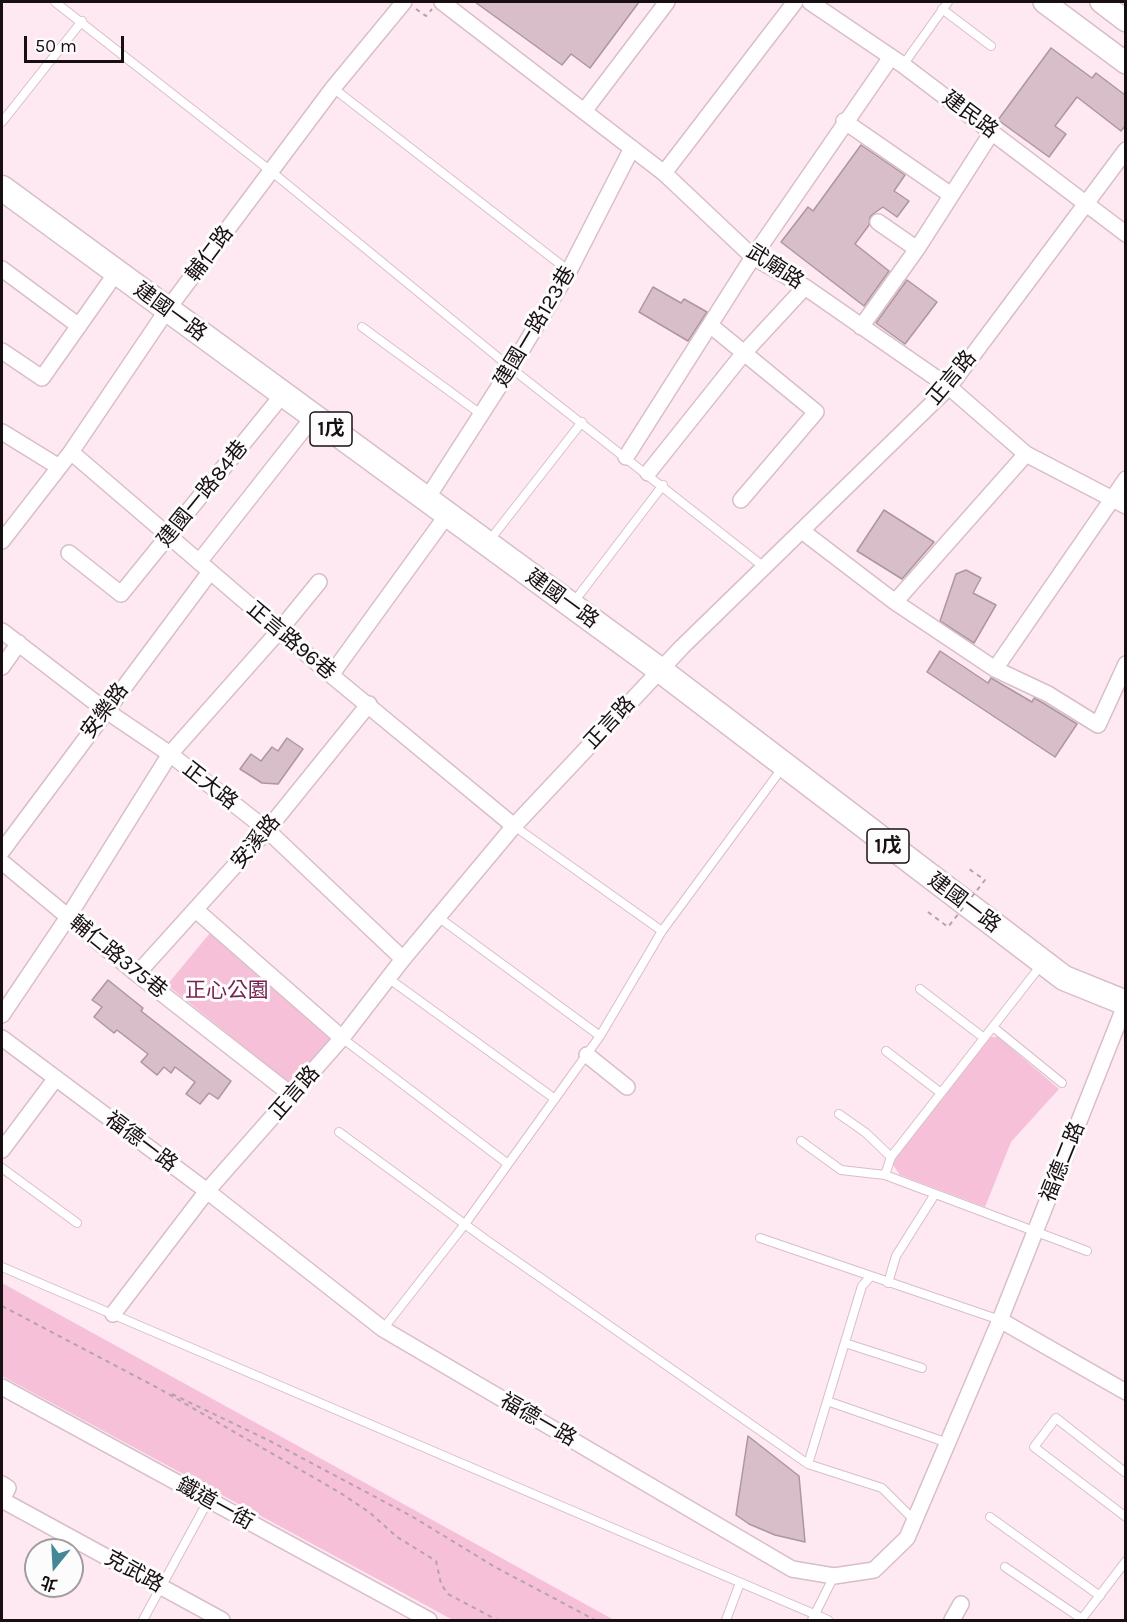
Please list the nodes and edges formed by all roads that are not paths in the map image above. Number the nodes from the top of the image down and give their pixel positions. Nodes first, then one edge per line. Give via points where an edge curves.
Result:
1 (55, 2) edge
2 (404, 2) edge
3 (442, 2) edge
4 (667, 2) edge
5 (795, 2) edge
6 (810, 2) edge
7 (948, 2) edge
8 (1044, 2) edge
9 (1101, 2) edge
10 (942, 9) junction
11 (82, 21) junction
12 (1125, 21) edge
13 (991, 46) dead end
14 (897, 61) junction
15 (1125, 63) edge
16 (333, 88) junction
17 (585, 110) junction
18 (844, 121) junction
19 (2, 122) edge
20 (992, 132) junction
21 (632, 148) junction
22 (1125, 150) edge
23 (272, 172) junction
24 (664, 173) junction
25 (2, 188) edge
26 (951, 195) junction
27 (1086, 203) junction
28 (878, 222) dead end
29 (1125, 234) edge
30 (917, 249) junction
31 (753, 257) junction
32 (2, 269) edge
33 (569, 271) junction
34 (116, 273) junction
35 (805, 287) junction
36 (167, 310) junction
37 (710, 325) junction
38 (79, 326) junction
39 (362, 327) dead end
40 (861, 327) junction
41 (2, 351) edge
42 (743, 354) junction
43 (511, 369) junction
44 (949, 387) junction
45 (284, 393) junction
46 (482, 415) junction
47 (314, 416) junction
48 (582, 422) junction
49 (2, 432) edge
50 (71, 452) junction
51 (1026, 454) junction
52 (626, 457) junction
53 (59, 467) junction
54 (648, 473) junction
55 (1125, 479) edge
56 (663, 485) junction
57 (426, 500) junction
58 (741, 500) dead end
59 (1111, 500) junction
60 (1125, 506) edge
61 (447, 515) junction
62 (802, 531) junction
63 (168, 536) junction
64 (2, 541) edge
65 (486, 544) junction
66 (69, 553) dead end
67 (204, 567) junction
68 (764, 567) junction
69 (319, 582) dead end
70 (895, 602) junction
71 (571, 606) junction
72 (2, 631) edge
73 (279, 631) junction
74 (19, 643) junction
75 (1125, 664) edge
76 (2, 667) edge
77 (995, 669) junction
78 (660, 670) junction
79 (332, 675) junction
80 (369, 704) junction
81 (105, 710) junction
82 (170, 754) junction
83 (784, 766) junction
84 (514, 826) junction
85 (267, 830) junction
86 (2, 851) edge
87 (2, 862) edge
88 (196, 911) junction
89 (68, 917) junction
90 (438, 917) junction
91 (662, 931) junction
92 (403, 958) junction
93 (1043, 963) junction
94 (137, 974) junction
95 (388, 978) junction
96 (920, 989) dead end
97 (1125, 1003) edge
98 (2, 1015) edge
99 (993, 1027) junction
100 (600, 1036) junction
101 (2, 1038) edge
102 (342, 1038) junction
103 (984, 1038) junction
104 (886, 1051) dead end
105 (587, 1055) junction
106 (56, 1078) junction
107 (1062, 1083) dead end
108 (627, 1087) dead end
109 (941, 1093) junction
110 (293, 1096) junction
111 (555, 1099) junction
112 (839, 1114) dead end
113 (339, 1132) dead end
114 (801, 1141) dead end
115 (2, 1150) edge
116 (891, 1157) junction
117 (508, 1164) junction
118 (2, 1168) edge
119 (885, 1175) junction
120 (207, 1191) junction
121 (935, 1194) junction
122 (77, 1223) dead end
123 (465, 1224) junction
124 (1035, 1232) junction
125 (760, 1238) dead end
126 (1087, 1251) dead end
127 (2, 1267) edge
128 (870, 1277) junction
129 (888, 1282) junction
130 (113, 1314) junction
131 (1000, 1320) junction
132 (383, 1329) junction
133 (845, 1343) junction
134 (922, 1368) dead end
135 (2, 1387) edge
136 (1125, 1392) edge
137 (827, 1401) junction
138 (948, 1443) junction
139 (807, 1464) junction
140 (1125, 1473) edge
141 (2, 1484) edge
142 (208, 1501) junction
143 (990, 1517) dead end
144 (1125, 1517) edge
145 (914, 1521) junction
146 (1125, 1561) edge
147 (1005, 1567) dead end
148 (834, 1576) junction
149 (740, 1583) junction
150 (162, 1587) junction
151 (1100, 1596) junction
152 (961, 1604) dead end
153 (814, 1618) edge
154 (143, 1620) edge
155 (222, 1620) edge
156 (429, 1620) edge
157 (726, 1620) edge
158 (828, 1620) edge
159 (952, 1620) edge
160 (1082, 1620) edge

1 - 11 lane
2 - 16 street, 輔仁路
3 - 17 street, 武廟路
4 - 17 street
5 - 24 street
6 - 14 street, 建民路
7 - 10 lane
8 - 15 street
9 - 12 street
10 - 13 lane
10 - 14 lane
11 - 19 lane
11 - 23 lane
14 - 18 street
14 - 20 street, 建民路
16 - 23 street, 輔仁路
16 - 33 lane
17 - 21 street, 武廟路
18 - 26 street
18 - 31 street
20 - 26 street
20 - 27 street, 建民路
21 - 24 street, 武廟路
21 - 33 street, 建國一路123巷
22 - 27 street, 正言路
23 - 36 street, 輔仁路
23 - 43 lane
24 - 31 street, 武廟路
25 - 34 main road, 建國一路 / 1戊
26 - 30 street
27 - 29 street, 建民路
27 - 44 street, 正言路
28 - 30 street
30 - 40 street
31 - 35 street, 武廟路
31 - 37 street
32 - 38 street
33 - 43 street, 建國一路123巷
34 - 36 main road, 建國一路 / 1戊
34 - 38 street
35 - 40 street, 武廟路
35 - 42 street
36 - 45 main road, 建國一路 / 1戊
36 - 50 street, 輔仁路
37 - 42 street
37 - 52 street
38 - 41 street via 42,378
39 - 46 lane
40 - 44 street, 武廟路
42 - 54 street
42 - 58 street via 816,412
43 - 46 street, 建國一路123巷
43 - 48 lane
44 - 51 street, 武廟路
44 - 62 street, 正言路
45 - 47 main road, 建國一路 / 1戊
45 - 63 street, 建國一路84巷
46 - 57 street, 建國一路123巷
47 - 57 main road, 建國一路 / 1戊
47 - 67 street, 安樂路
48 - 52 lane
48 - 65 lane
49 - 53 street
50 - 53 street, 輔仁路
50 - 63 street, 正言路96巷
51 - 59 street, 武廟路
51 - 70 street
52 - 54 lane
53 - 64 street, 輔仁路
54 - 56 lane
55 - 59 street
56 - 68 lane
56 - 71 lane
57 - 61 main road, 建國一路 / 1戊
59 - 60 street, 武廟路
59 - 77 street
61 - 65 main road, 建國一路 / 1戊
61 - 79 street
62 - 68 street, 正言路
62 - 70 street
63 - 66 street, 建國一路84巷 via 121,594
63 - 67 street, 正言路96巷
65 - 71 main road, 建國一路 / 1戊
67 - 73 street, 正言路96巷
67 - 81 street, 安樂路
68 - 78 street, 正言路
69 - 73 street
70 - 77 street
71 - 78 main road, 建國一路 / 1戊
72 - 74 street, 正大路
73 - 79 street, 正言路96巷
73 - 82 street
74 - 76 street
74 - 81 street, 正大路
75 - 77 street via 1098,725 1048,694
78 - 83 main road, 建國一路 / 1戊
78 - 84 street, 正言路
79 - 80 street, 正言路96巷
80 - 84 street, 正言路96巷
80 - 85 street, 安溪路
81 - 82 street, 正大路
81 - 86 street, 安樂路
82 - 85 street, 正大路
82 - 89 street
83 - 91 lane
83 - 93 main road, 建國一路 / 1戊
84 - 90 street, 正言路
84 - 91 lane
85 - 88 street, 安溪路
85 - 92 street, 正大路
87 - 89 street, 輔仁路375巷
88 - 94 street, 安溪路
88 - 102 street
89 - 94 street, 輔仁路375巷
89 - 98 street
90 - 92 street, 正言路
90 - 100 lane
91 - 100 lane
92 - 95 street, 正言路
93 - 97 main road, 建國一路 / 1戊 via 1064,978
93 - 99 lane
94 - 110 street, 輔仁路375巷
95 - 102 street, 正言路
95 - 111 lane
96 - 103 lane
97 - 124 street, 福德二路
99 - 103 lane
99 - 107 lane
100 - 105 lane
101 - 106 street, 福德一路
102 - 110 street, 正言路
102 - 117 lane
103 - 109 lane
104 - 109 lane
105 - 108 street
105 - 111 lane
106 - 115 street
106 - 120 street, 福德一路
109 - 116 lane
110 - 120 street, 正言路
111 - 117 lane
112 - 116 lane
113 - 123 lane
114 - 119 lane via 842,1170
116 - 119 lane
117 - 123 lane
118 - 122 lane
119 - 121 lane
120 - 130 street, 正言路
120 - 132 street, 福德一路
121 - 124 lane
121 - 129 lane via 896,1256
123 - 132 lane
123 - 139 lane
124 - 126 lane
124 - 131 street, 福德二路
125 - 128 lane
127 - 130 lane
128 - 129 lane
128 - 133 lane via 862,1286
129 - 131 lane
130 - 149 lane
131 - 136 street
131 - 138 street, 福德一路
132 - 148 street, 福德一路 via 792,1569
133 - 134 lane
133 - 137 lane
135 - 142 street, 鐵道一街
137 - 138 lane
137 - 139 lane
138 - 145 street, 福德一路
139 - 145 lane via 882,1488
140 - 144 lane via 1056,1418 1034,1447
141 - 150 street, 克武路 via 8,1488 2,1500
142 - 150 lane
142 - 156 street, 鐵道一街
143 - 151 lane
145 - 148 street, 福德一路 via 907,1538 874,1570
146 - 151 lane
147 - 160 lane
148 - 153 lane
149 - 153 lane
149 - 157 lane
150 - 154 lane
150 - 155 street, 克武路
151 - 160 lane
152 - 159 street
153 - 158 lane

